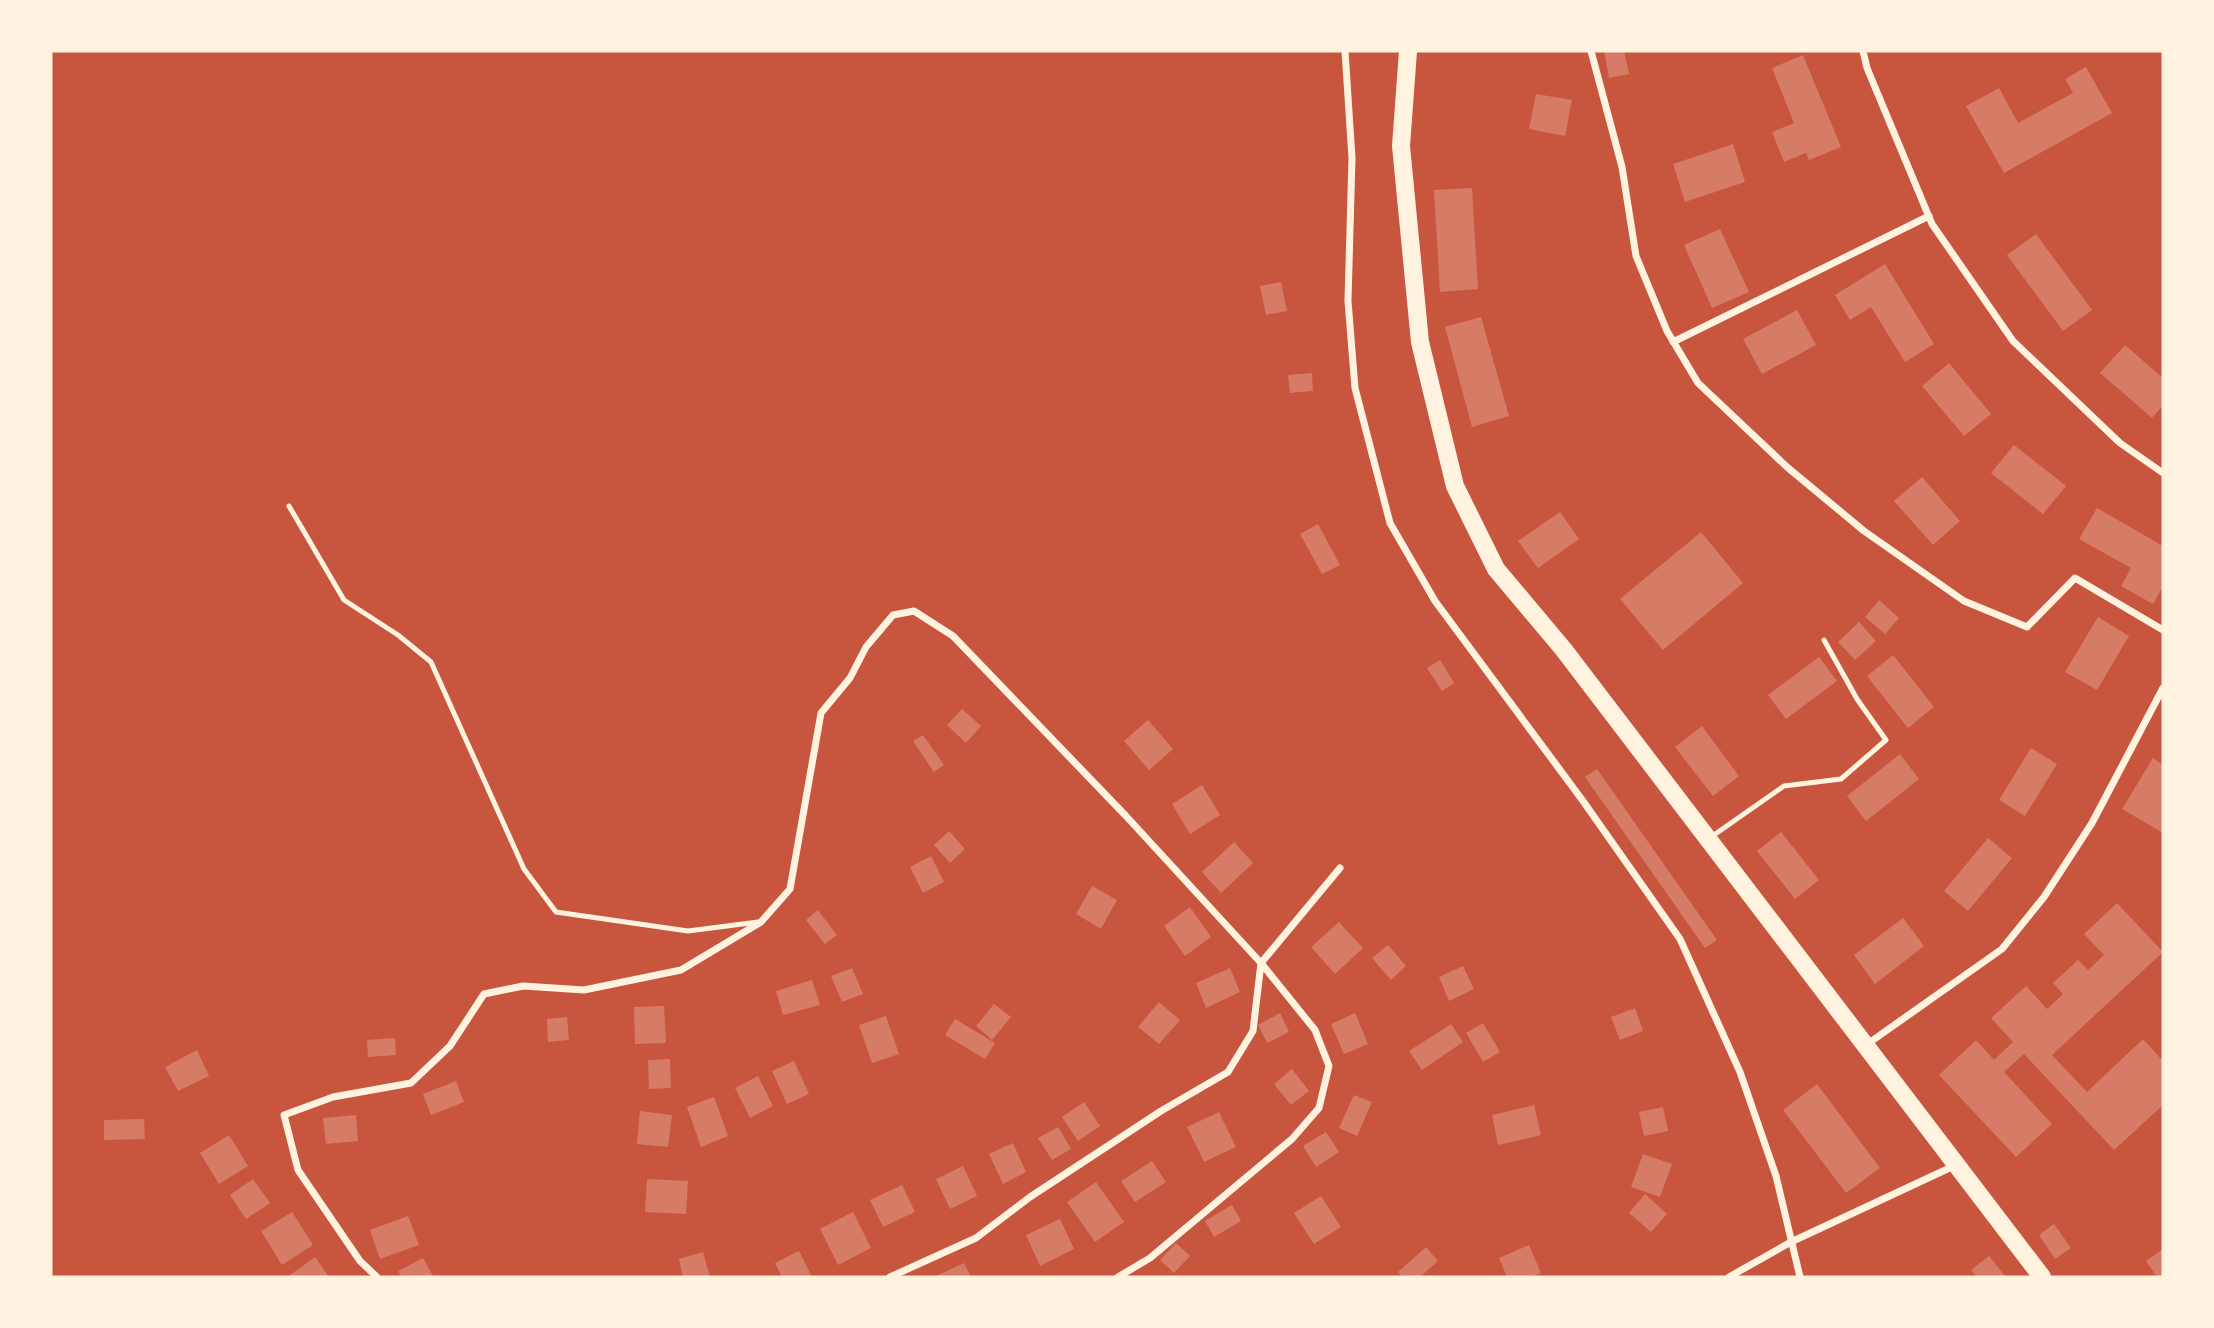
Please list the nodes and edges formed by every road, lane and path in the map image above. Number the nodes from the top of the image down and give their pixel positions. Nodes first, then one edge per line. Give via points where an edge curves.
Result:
1 (1345, 51) edge
2 (1408, 51) edge
3 (1591, 51) edge
4 (1863, 51) edge
5 (1929, 216) junction
6 (1673, 342) junction
7 (2163, 473) edge
8 (289, 506) dead end
9 (2163, 630) edge
10 (1824, 640) dead end
11 (2163, 688) edge
12 (1708, 839) junction
13 (1340, 868) dead end
14 (761, 922) junction
15 (1261, 963) junction
16 (1865, 1045) junction
17 (1956, 1165) junction
18 (1791, 1242) junction
19 (377, 1277) edge
20 (890, 1277) edge
21 (1118, 1277) edge
22 (1728, 1277) edge
23 (1800, 1277) edge
24 (2042, 1277) edge

1 - 18 street via 1352,158 1348,301 1355,388 1390,523 1435,601 1680,939 1740,1072 1776,1176
2 - 12 main road via 1401,146 1420,342 1455,486 1496,569
3 - 6 street via 1622,166 1636,256
4 - 5 street
5 - 6 street
5 - 7 street via 2013,341 2120,443
6 - 9 street via 1698,383 1787,467 1864,531 1964,601 2027,627 2075,578
8 - 14 lane via 344,600 431,662 524,869 556,912 688,931
10 - 12 lane via 1885,740 1841,779 1784,786
11 - 16 street via 2092,822 2044,898 2002,949
12 - 16 main road
13 - 15 street
14 - 15 street via 790,889 821,713 893,615 914,611 953,636
14 - 19 street via 681,970 584,990 523,986 484,994 450,1046 411,1083 333,1097 284,1115 298,1170 360,1261
15 - 20 street via 1253,1031 1228,1072 1161,1111 976,1238
15 - 21 street via 1315,1030 1329,1066 1319,1108 1292,1139 1150,1258
16 - 17 main road
17 - 18 street
17 - 24 main road
18 - 22 street
18 - 23 street

